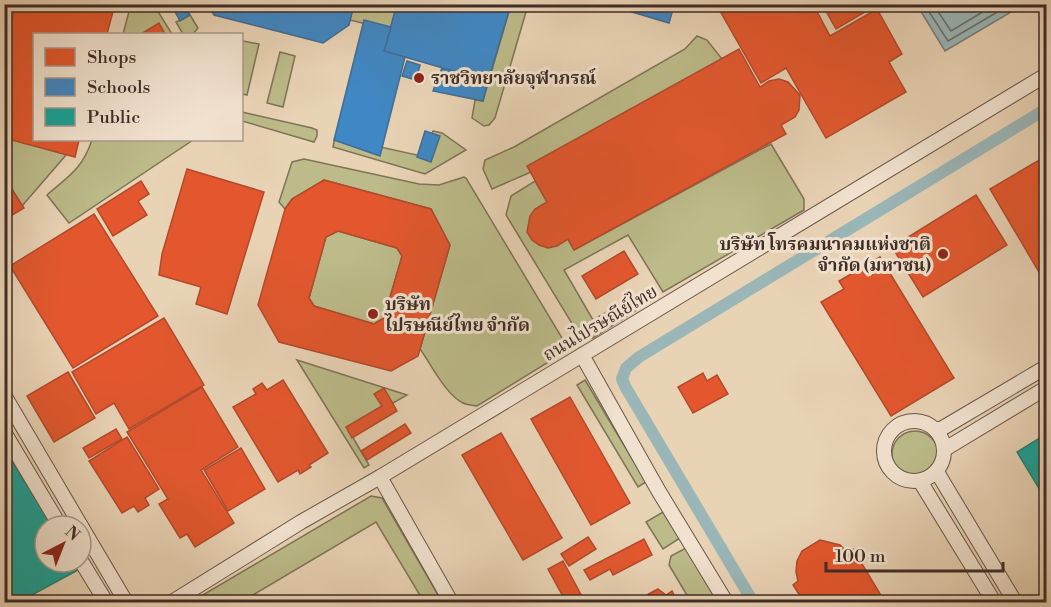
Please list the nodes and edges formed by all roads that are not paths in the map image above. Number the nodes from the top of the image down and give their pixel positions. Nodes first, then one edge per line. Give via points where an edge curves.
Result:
1 (1047, 75) edge
2 (582, 355) junction
3 (1047, 367) edge
4 (1047, 388) edge
5 (4, 395) edge
6 (935, 429) junction
7 (4, 432) edge
8 (945, 449) junction
9 (937, 472) junction
10 (380, 477) junction
11 (920, 481) junction
12 (53, 514) edge
13 (74, 514) edge
14 (93, 547) edge
15 (89, 574) edge
16 (116, 587) junction
17 (104, 599) edge
18 (126, 603) edge
19 (172, 603) edge
20 (451, 603) edge
21 (726, 603) edge
22 (994, 603) edge
23 (1015, 603) edge

1 - 2 street, ถนนไปรษณีย์ไทย
2 - 10 street, ถนนไปรษณีย์ไทย
2 - 21 street
3 - 6 street
4 - 8 street
5 - 13 street
6 - 8 street
6 - 11 street via 924,422 900,424 885,443 888,467 896,476
7 - 12 street
8 - 9 street
9 - 11 street
9 - 23 street
10 - 19 street, ถนนไปรษณีย์ไทย
10 - 20 street
11 - 22 street
14 - 16 street
15 - 17 street
16 - 17 street via 112,596
16 - 18 street

